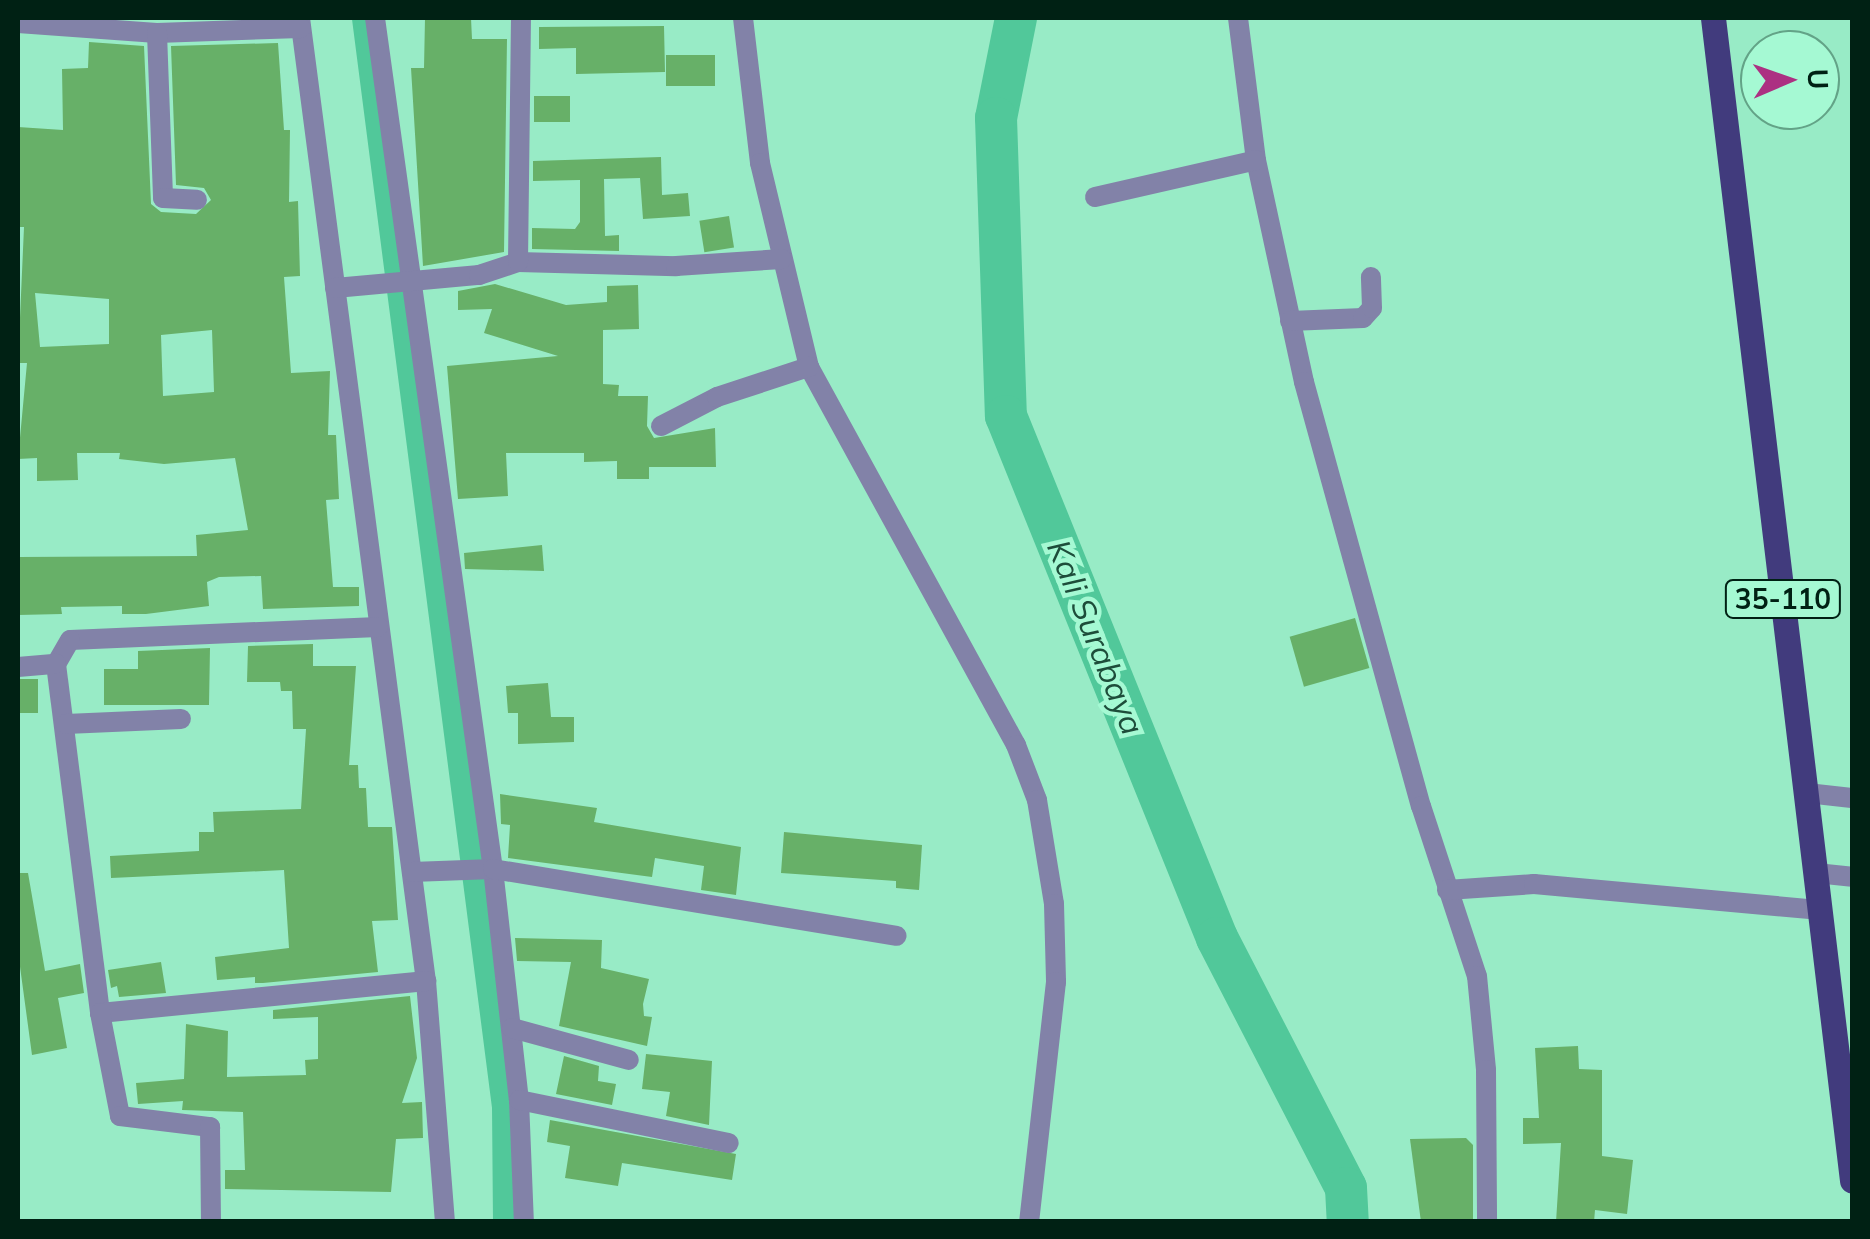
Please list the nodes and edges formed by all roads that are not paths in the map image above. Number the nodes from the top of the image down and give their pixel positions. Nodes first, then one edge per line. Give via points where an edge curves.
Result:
1 (376, 18) edge
2 (521, 18) edge
3 (743, 18) edge
4 (1238, 18) edge
5 (1713, 18) edge
6 (18, 23) edge
7 (300, 23) edge
8 (158, 34) junction
9 (1256, 160) junction
10 (1095, 197) dead end
11 (198, 200) dead end
12 (782, 259) junction
13 (518, 262) junction
14 (1371, 276) dead end
15 (408, 282) junction
16 (344, 287) junction
17 (1290, 321) junction
18 (809, 367) junction
19 (661, 426) dead end
20 (378, 626) junction
21 (56, 664) junction
22 (18, 667) edge
23 (181, 719) dead end
24 (66, 724) junction
25 (1807, 793) junction
26 (1852, 798) edge
27 (487, 868) junction
28 (420, 872) junction
29 (1816, 873) junction
30 (1852, 878) edge
31 (1447, 890) junction
32 (1821, 910) junction
33 (896, 936) dead end
34 (426, 981) junction
35 (100, 1013) junction
36 (512, 1028) junction
37 (1845, 1050) edge
38 (629, 1060) dead end
39 (519, 1100) junction
40 (729, 1143) dead end
41 (1852, 1178) edge
42 (210, 1222) edge
43 (445, 1222) edge
44 (524, 1222) edge
45 (1029, 1222) edge
46 (1487, 1222) edge

1 - 15 street
2 - 13 street
3 - 12 street via 760,163
4 - 9 street
5 - 25 main road, 35-110
6 - 8 street
7 - 8 street
7 - 16 street
8 - 11 street via 163,198
9 - 10 street
9 - 17 street
12 - 13 street via 676,266
12 - 18 street
13 - 15 street via 479,275
14 - 17 street via 1372,308 1362,318
15 - 16 street
15 - 27 street
16 - 20 street
17 - 31 street
18 - 19 street via 716,397
18 - 45 street via 1016,745 1037,800 1054,904 1056,982
20 - 21 street via 76,638
20 - 28 street
21 - 22 street
21 - 24 street
23 - 24 street
24 - 35 street
25 - 26 street
25 - 29 main road, 35-110
27 - 28 street
27 - 33 street
27 - 36 street
28 - 34 street
29 - 30 street
29 - 32 main road, 35-110
31 - 32 street via 1534,884
31 - 46 street via 1477,976 1486,1070
32 - 37 main road, 35-110
34 - 35 street
34 - 43 street
35 - 42 street via 120,1116 210,1127
36 - 38 street
36 - 39 street
37 - 41 main road, 35-110
39 - 40 street
39 - 44 street

